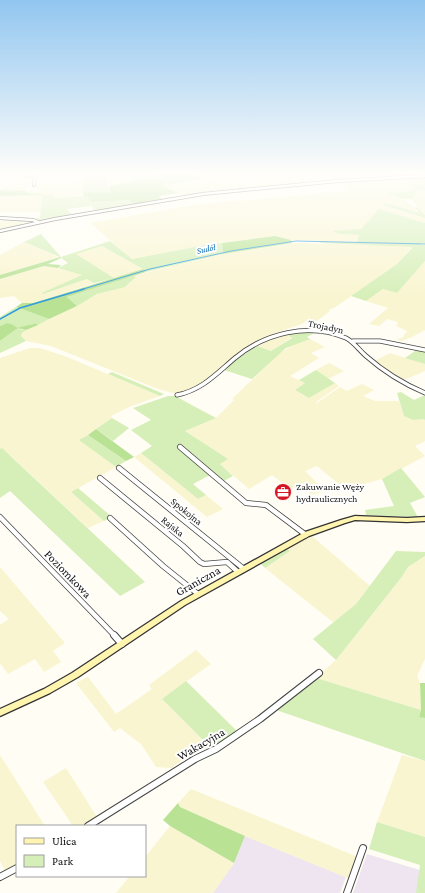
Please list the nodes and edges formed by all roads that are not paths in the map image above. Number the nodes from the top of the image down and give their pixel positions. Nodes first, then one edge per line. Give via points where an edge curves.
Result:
1 (69, 217) edge
2 (0, 218) edge
3 (38, 222) junction
4 (0, 231) edge
5 (352, 341) junction
6 (425, 350) edge
7 (425, 393) edge
8 (178, 395) dead end
9 (180, 448) dead end
10 (119, 468) dead end
11 (100, 478) dead end
12 (0, 517) edge
13 (110, 518) dead end
14 (425, 519) edge
15 (306, 535) junction
16 (241, 570) junction
17 (198, 594) junction
18 (122, 645) junction
19 (319, 673) dead end
20 (0, 713) edge
21 (90, 825) edge
22 (363, 848) dead end
23 (16, 869) edge
24 (0, 877) edge
25 (347, 893) edge

1 - 3 street
2 - 3 street
3 - 4 street
5 - 6 street via 366,339
5 - 7 street, Trojadyn via 376,364
5 - 8 street, Trojadyn via 308,329 276,334 234,359 205,385 191,393
9 - 15 street via 246,503 266,505
10 - 16 street, Spokojna
11 - 16 street, Rajska via 200,562 226,562
12 - 18 street, Poziomkowa
13 - 17 street
14 - 15 street, Graniczna via 355,518
15 - 16 street, Graniczna
16 - 17 street, Graniczna
17 - 18 street, Graniczna
18 - 20 street, Graniczna via 57,686
19 - 21 street, Wakacyjna via 216,749 195,759
22 - 25 street
23 - 24 street

